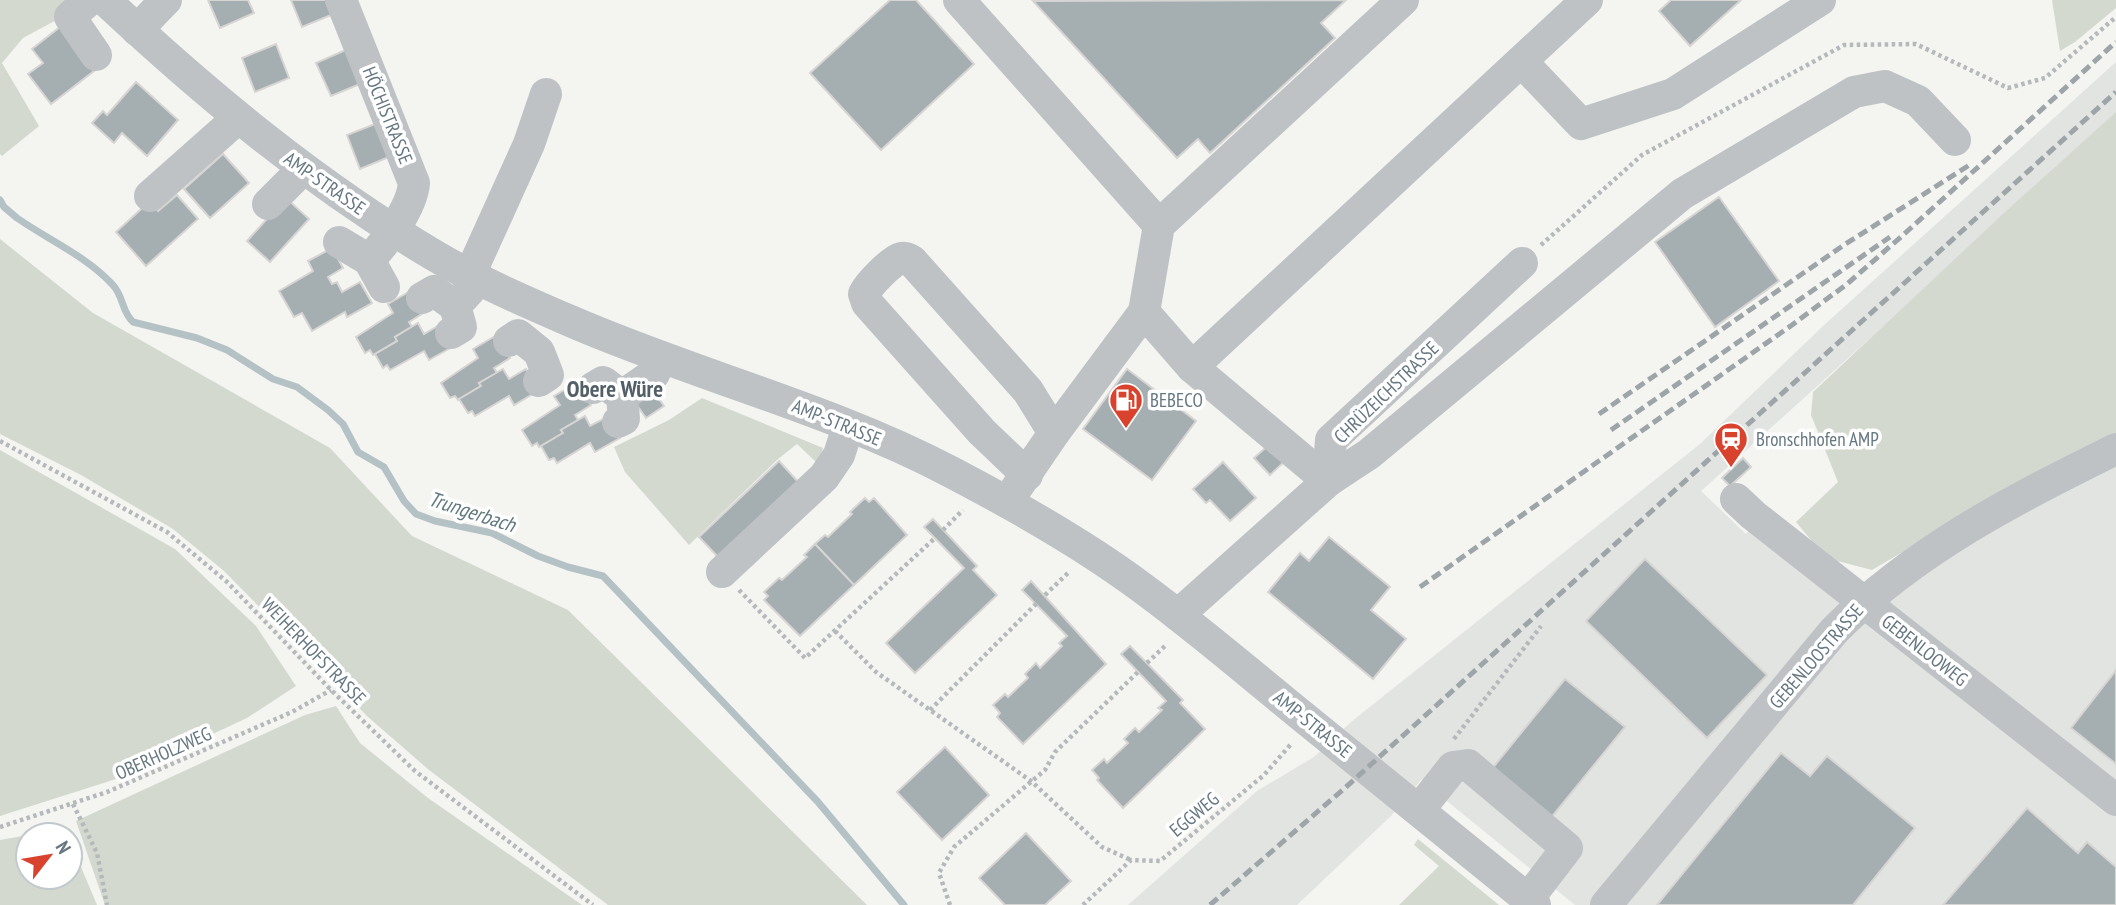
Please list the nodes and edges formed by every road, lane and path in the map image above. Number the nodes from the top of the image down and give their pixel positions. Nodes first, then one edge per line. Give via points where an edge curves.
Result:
1 (89, 0) edge
2 (105, 0) edge
3 (166, 0) edge
4 (341, 0) edge
5 (959, 0) edge
6 (1404, 0) edge
7 (1587, 0) edge
8 (1820, 0) edge
9 (137, 30) junction
10 (96, 55) dead end
11 (1522, 62) junction
12 (546, 94) dead end
13 (238, 118) junction
14 (1955, 140) dead end
15 (303, 169) junction
16 (150, 196) dead end
17 (268, 204) dead end
18 (1159, 225) junction
19 (392, 228) junction
20 (339, 242) dead end
21 (369, 260) junction
22 (1522, 262) dead end
23 (472, 276) junction
24 (384, 287) dead end
25 (422, 298) dead end
26 (1143, 312) junction
27 (571, 321) junction
28 (509, 341) dead end
29 (661, 357) junction
30 (1192, 368) junction
31 (611, 402) dead end
32 (848, 426) junction
33 (1055, 432) junction
34 (0, 441) edge
35 (2116, 449) edge
36 (1027, 475) junction
37 (1328, 481) junction
38 (1736, 499) dead end
39 (1007, 502) junction
40 (963, 510) dead end
41 (943, 530) dead end
42 (935, 538) dead end
43 (722, 572) joint
44 (1068, 573) dead end
45 (1045, 596) dead end
46 (1863, 601) junction
47 (1037, 603) dead end
48 (1541, 626) dead end
49 (1173, 630) junction
50 (835, 631) junction
51 (1147, 663) dead end
52 (1138, 673) dead end
53 (331, 690) junction
54 (930, 710) junction
55 (1316, 727) junction
56 (1450, 746) dead end
57 (1031, 781) junction
58 (2116, 800) edge
59 (73, 804) junction
60 (1419, 810) junction
61 (0, 827) edge
62 (1131, 860) junction
63 (1531, 902) edge
64 (107, 905) edge
65 (593, 905) edge
66 (950, 905) edge
67 (1083, 905) edge
68 (1606, 905) edge

1 - 10 street via 70,18
2 - 9 street, AMP-STRASSE
3 - 9 street
4 - 19 street, HÖCHISTRASSE via 414,183 409,205
5 - 18 street
6 - 18 street
7 - 11 street
8 - 11 street via 1673,94 1581,124
9 - 13 street, AMP-STRASSE
11 - 30 street
12 - 23 street
13 - 15 street, AMP-STRASSE
13 - 16 street
14 - 37 street via 1918,101 1885,86 1854,92 1682,194 1369,454
15 - 17 street
15 - 19 street, AMP-STRASSE
18 - 26 street
19 - 21 street, HÖCHISTRASSE
19 - 23 street, AMP-STRASSE
20 - 21 street
21 - 24 street
22 - 37 street, CHRÜZEICHSTRASSE via 1331,440
23 - 25 street via 453,319 433,290
23 - 27 street, AMP-STRASSE
26 - 30 street
26 - 33 street
27 - 28 street via 539,366 518,335
27 - 29 street, AMP-STRASSE
29 - 31 street via 654,374
29 - 32 street, AMP-STRASSE
30 - 37 street
32 - 39 street, AMP-STRASSE via 905,449
32 - 43 street via 839,455 824,477
33 - 36 street
33 - 36 street via 1028,391 912,261 897,260 868,286 867,303 982,432
34 - 53 path, WEIHERHOFSTRASSE via 167,532 226,581
35 - 46 street, GEBENLOOSTRASSE via 2004,507
36 - 39 street
37 - 49 street
38 - 46 street, GEBENLOOWEG
39 - 49 street, AMP-STRASSE via 1086,549
40 - 41 path
42 - 50 path
43 - 50 path via 805,658
44 - 45 path
46 - 58 street, GEBENLOOWEG
46 - 68 street, GEBENLOOSTRASSE
47 - 54 path
48 - 56 path
49 - 51 path
49 - 55 street, AMP-STRASSE
50 - 54 path via 876,672
52 - 57 path
53 - 59 path, OBERHOLZWEG via 292,712
53 - 65 path, WEIHERHOFSTRASSE via 415,771
54 - 57 path
55 - 60 street, AMP-STRASSE
55 - 62 path, EGGWEG via 1160,861
57 - 62 path via 1102,847
57 - 66 path via 954,847 939,873
59 - 61 path, OBERHOLZWEG
59 - 64 path via 97,853
60 - 63 street, AMP-STRASSE
60 - 63 street via 1453,767 1468,765 1567,848
62 - 67 path

